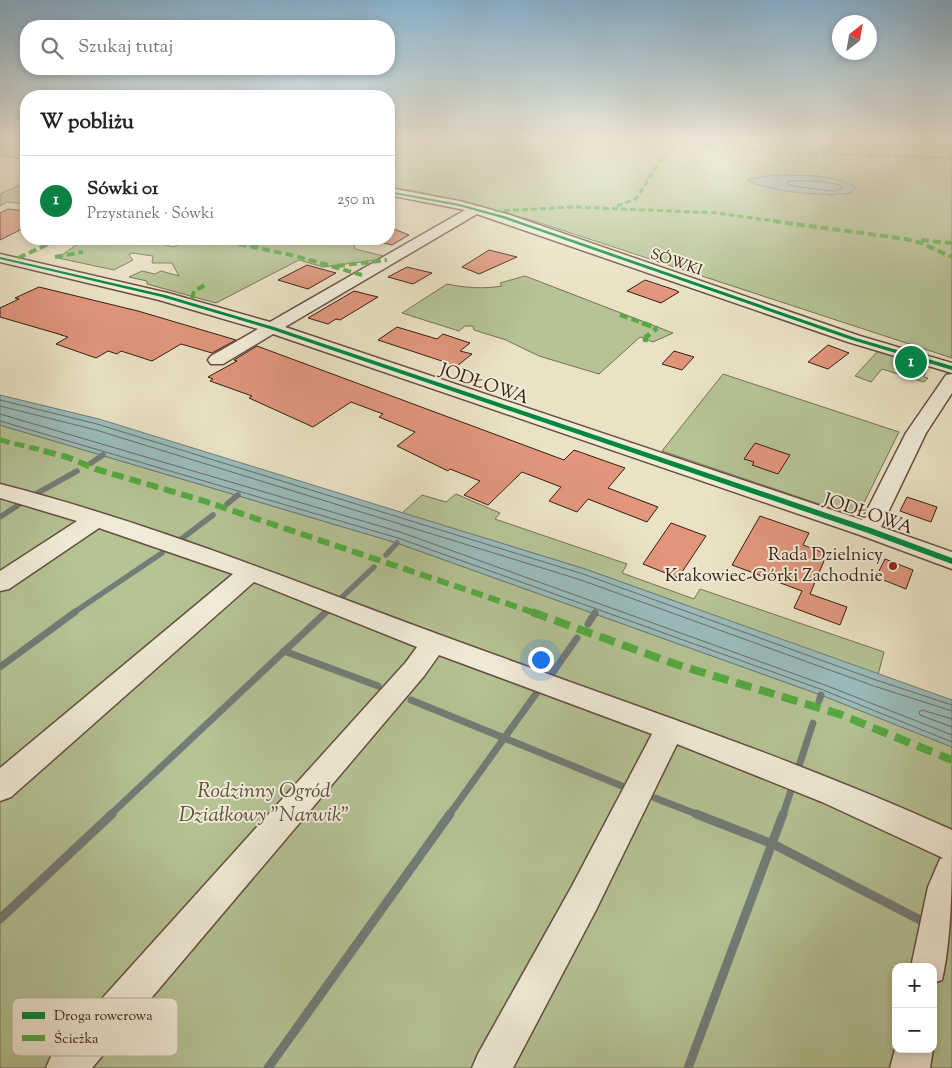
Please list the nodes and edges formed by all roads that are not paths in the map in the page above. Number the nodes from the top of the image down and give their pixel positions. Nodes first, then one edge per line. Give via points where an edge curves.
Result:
1 (395, 193) edge
2 (476, 209) junction
3 (0, 258) edge
4 (272, 328) junction
5 (217, 360) dead end
6 (952, 368) edge
7 (952, 379) edge
8 (0, 491) edge
9 (96, 518) junction
10 (868, 530) junction
11 (952, 561) edge
12 (250, 573) junction
13 (0, 583) edge
14 (434, 643) junction
15 (670, 728) junction
16 (0, 786) edge
17 (952, 846) edge
18 (952, 870) edge
19 (930, 963) edge
20 (127, 998) edge
21 (913, 1053) edge
22 (76, 1056) edge
23 (66, 1068) edge
24 (492, 1068) edge
25 (910, 1068) edge

1 - 2 street, SÓWKI
2 - 4 street
2 - 6 street, SÓWKI via 854,339
3 - 4 street, JODŁOWA via 163,296
4 - 5 street
4 - 10 street, JODŁOWA
7 - 10 street via 916,433
8 - 9 street
9 - 12 street
9 - 13 street
10 - 11 street, JODŁOWA
12 - 14 street
12 - 16 street
14 - 15 street
14 - 20 street via 415,669
15 - 17 street via 905,823
15 - 24 street via 584,898
18 - 19 street via 945,887
21 - 25 street
22 - 23 street

